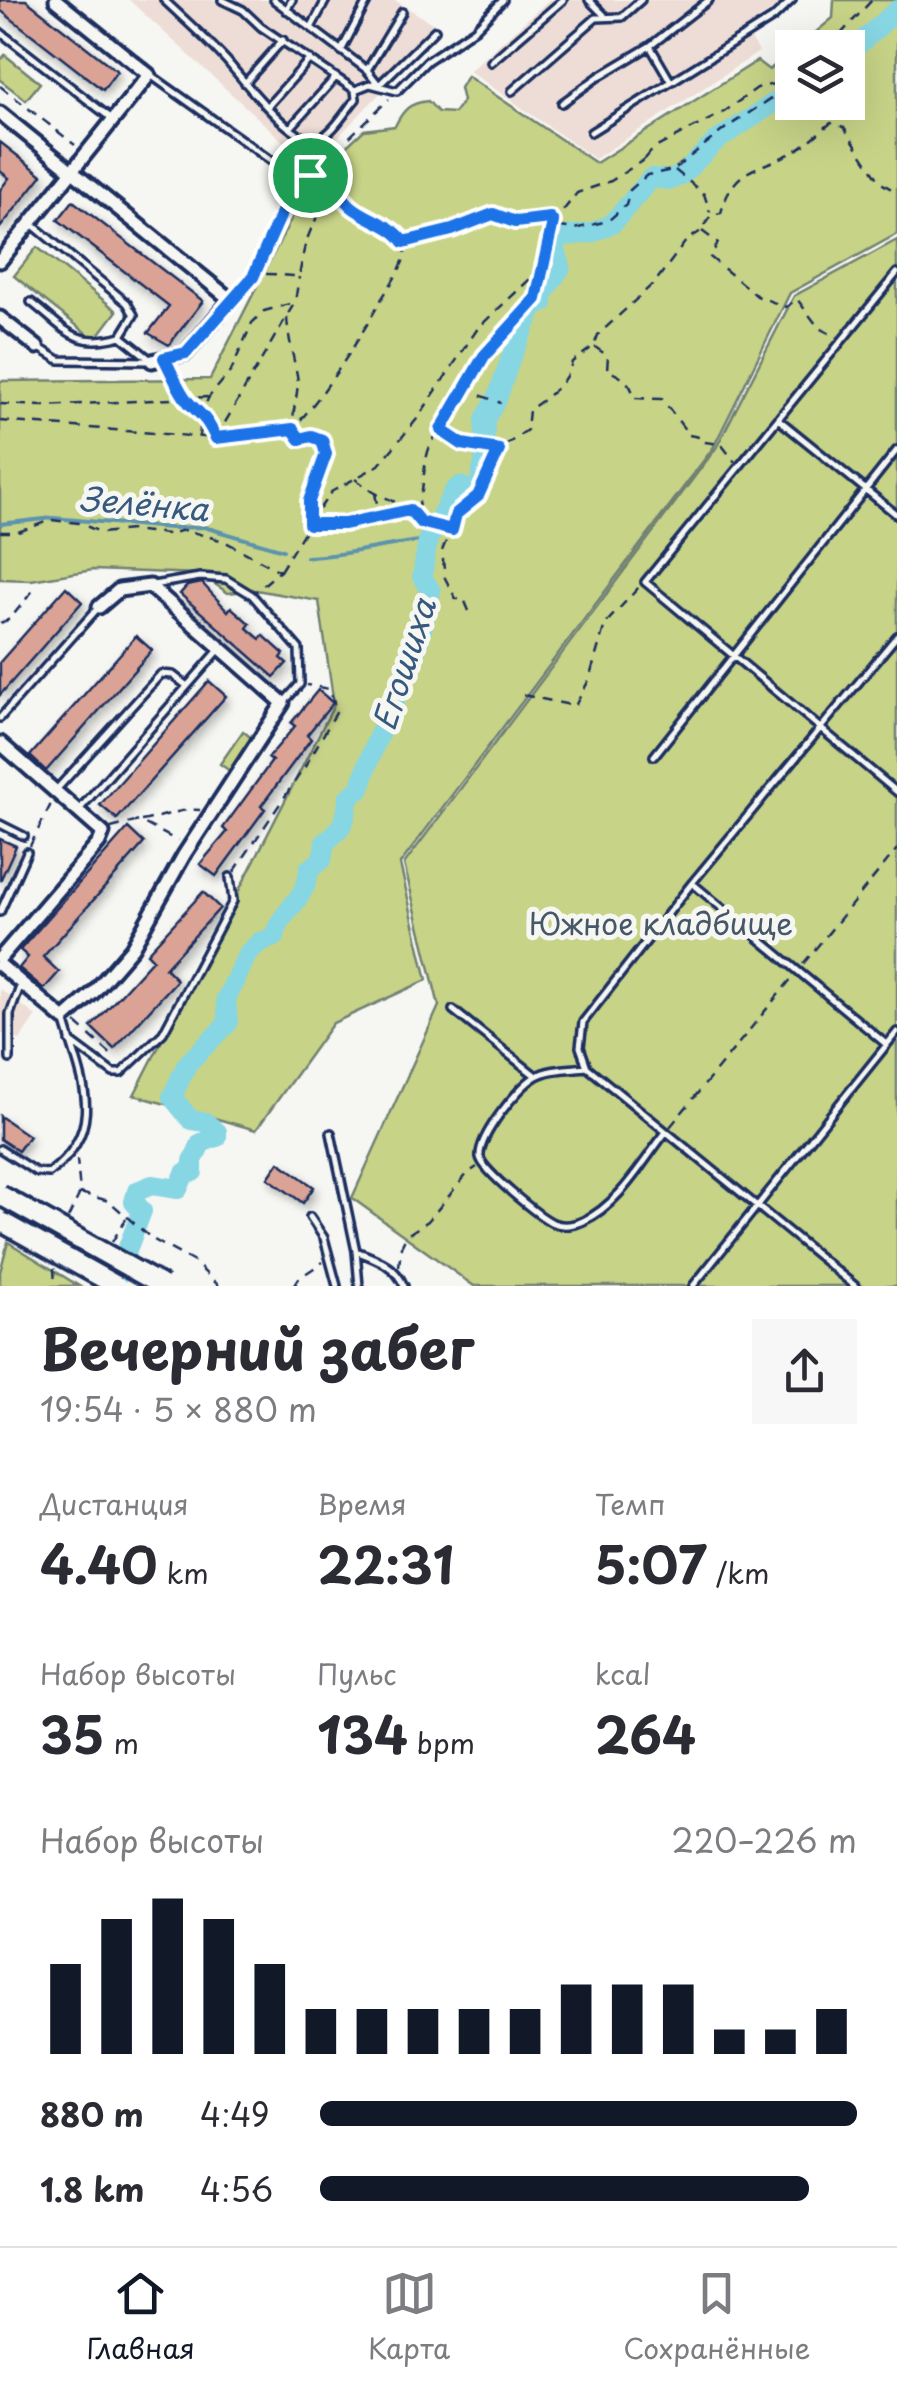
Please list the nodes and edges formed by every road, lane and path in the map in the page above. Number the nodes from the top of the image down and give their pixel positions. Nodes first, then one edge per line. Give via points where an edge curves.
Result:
1 (56, 0) edge
2 (164, 0) edge
3 (222, 0) edge
4 (274, 0) edge
5 (292, 0) edge
6 (326, 0) edge
7 (368, 0) edge
8 (503, 0) edge
9 (563, 0) edge
10 (588, 0) edge
11 (641, 0) edge
12 (709, 0) edge
13 (792, 0) edge
14 (868, 1) edge
15 (286, 10) junction
16 (402, 12) dead end
17 (604, 15) junction
18 (312, 26) junction
19 (434, 30) dead end
20 (843, 30) edge
21 (0, 32) edge
22 (283, 40) junction
23 (650, 46) junction
24 (341, 51) junction
25 (310, 60) junction
26 (491, 62) dead end
27 (367, 70) junction
28 (149, 75) junction
29 (336, 77) junction
30 (671, 82) junction
31 (244, 84) junction
32 (775, 84) edge
33 (0, 86) edge
34 (379, 86) junction
35 (355, 90) junction
36 (512, 90) dead end
37 (398, 91) junction
38 (775, 96) edge
39 (562, 103) dead end
40 (267, 107) junction
41 (0, 114) edge
42 (113, 119) junction
43 (290, 127) junction
44 (590, 132) dead end
45 (76, 145) dead end
46 (337, 148) junction
47 (284, 170) joint
48 (71, 171) junction
49 (675, 171) junction
50 (310, 175) junction
51 (338, 183) junction
52 (897, 192) edge
53 (711, 215) junction
54 (553, 222) junction
55 (30, 223) junction
56 (702, 231) junction
57 (404, 242) junction
58 (0, 261) edge
59 (546, 264) junction
60 (897, 273) edge
61 (299, 276) junction
62 (253, 277) junction
63 (231, 300) junction
64 (31, 302) dead end
65 (295, 302) junction
66 (287, 317) junction
67 (0, 318) edge
68 (121, 336) junction
69 (842, 340) junction
70 (37, 346) joint
71 (594, 346) junction
72 (158, 360) junction
73 (464, 389) junction
74 (209, 397) junction
75 (186, 399) junction
76 (501, 403) dead end
77 (0, 404) edge
78 (202, 411) junction
79 (778, 419) junction
80 (0, 421) edge
81 (293, 429) junction
82 (441, 430) junction
83 (199, 437) junction
84 (216, 438) junction
85 (499, 450) junction
86 (897, 450) edge
87 (739, 467) junction
88 (354, 478) junction
89 (866, 490) junction
90 (374, 493) junction
91 (411, 510) junction
92 (400, 512) junction
93 (381, 515) junction
94 (897, 515) edge
95 (309, 524) junction
96 (402, 526) dead end
97 (384, 527) dead end
98 (204, 528) dead end
99 (452, 530) junction
100 (0, 532) edge
101 (203, 534) junction
102 (280, 570) junction
103 (644, 582) junction
104 (150, 586) junction
105 (34, 588) dead end
106 (256, 591) dead end
107 (98, 606) joint
108 (469, 611) dead end
109 (0, 623) edge
110 (897, 636) edge
111 (220, 648) junction
112 (734, 656) junction
113 (300, 684) junction
114 (187, 686) junction
115 (523, 695) dead end
116 (283, 703) junction
117 (0, 718) edge
118 (821, 728) junction
119 (0, 743) edge
120 (654, 756) dead end
121 (56, 792) junction
122 (897, 792) edge
123 (78, 811) junction
124 (214, 812) junction
125 (139, 822) junction
126 (0, 824) edge
127 (103, 833) junction
128 (24, 836) dead end
129 (168, 836) dead end
130 (897, 850) edge
131 (28, 852) joint
132 (230, 877) joint
133 (692, 883) junction
134 (0, 912) edge
135 (0, 961) edge
136 (798, 971) junction
137 (22, 982) junction
138 (453, 1010) dead end
139 (68, 1019) junction
140 (897, 1032) edge
141 (70, 1040) junction
142 (886, 1045) junction
143 (10, 1059) dead end
144 (116, 1059) dead end
145 (588, 1067) junction
146 (536, 1076) junction
147 (330, 1132) dead end
148 (666, 1132) junction
149 (0, 1149) edge
150 (482, 1164) junction
151 (80, 1193) dead end
152 (0, 1196) edge
153 (757, 1206) junction
154 (310, 1218) dead end
155 (0, 1221) edge
156 (356, 1250) junction
157 (332, 1258) junction
158 (398, 1274) junction
159 (116, 1286) edge
160 (163, 1286) edge
161 (218, 1286) edge
162 (294, 1286) edge
163 (338, 1286) edge
164 (359, 1286) edge
165 (404, 1286) edge
166 (693, 1286) edge
167 (855, 1286) edge

1 - 28 street
2 - 31 lane
3 - 22 lane
4 - 15 lane
5 - 15 lane
6 - 18 lane
7 - 24 lane
8 - 37 lane
9 - 26 lane
10 - 17 lane
11 - 17 lane via 622,17
12 - 23 lane
13 - 30 lane
14 - 20 path
15 - 18 lane
16 - 27 lane
17 - 36 lane
18 - 24 lane
19 - 34 lane
21 - 42 lane
22 - 25 lane
22 - 31 lane
23 - 30 lane
23 - 39 lane
24 - 27 lane
25 - 29 lane
25 - 40 lane
27 - 34 lane
28 - 42 street
28 - 47 lane
29 - 35 lane
29 - 43 lane
30 - 44 lane
31 - 40 lane
32 - 54 path, bridge via 756,88 652,149 631,171 577,193
33 - 45 path
34 - 35 lane
34 - 37 lane
35 - 43 lane via 356,98 317,140
37 - 46 path
38 - 49 path
40 - 43 lane
41 - 48 street
42 - 48 street
46 - 50 path
46 - 51 path
47 - 50 path
48 - 55 street
48 - 63 street
49 - 53 path via 704,194
49 - 54 path via 647,175 608,221 574,229
50 - 62 path via 290,194
51 - 57 path via 358,212
51 - 61 path via 306,240
52 - 53 path via 881,182 844,126 830,123 792,153 742,174 721,213
53 - 56 path
54 - 57 path via 515,222 493,214
54 - 59 path, bridge
55 - 58 street
55 - 68 lane via 127,303 134,316
56 - 69 path via 718,244 710,257 758,296 786,307 796,298 819,328
56 - 71 path via 686,240
57 - 81 path via 404,259 366,328
59 - 73 path, bridge via 536,299
59 - 88 path via 478,328 379,465
60 - 69 lane
61 - 62 path
61 - 65 path
62 - 63 path
63 - 72 street via 186,353
64 - 68 lane via 80,340
65 - 66 path
65 - 74 path via 264,311 252,324 231,371
66 - 81 path via 298,379
66 - 84 path
67 - 70 street
68 - 72 lane
69 - 79 lane
70 - 72 lane via 59,360
71 - 85 path via 529,410 526,430
71 - 87 path via 634,398 662,399 689,435 720,444
72 - 75 path
73 - 76 path
73 - 82 path, bridge
74 - 75 path
74 - 78 path
75 - 77 path
75 - 78 path
78 - 83 path
78 - 84 path
79 - 87 lane
79 - 89 lane
80 - 83 path
81 - 84 path
81 - 95 path via 300,439 322,440 326,454 309,501
82 - 85 path via 462,444
82 - 91 path, bridge via 423,468 418,506
83 - 84 path
85 - 99 path via 478,496 456,514
86 - 89 lane
87 - 103 lane
88 - 90 path
88 - 95 path via 331,492
89 - 94 lane
89 - 112 lane
90 - 91 path
90 - 93 path
91 - 92 path, bridge
91 - 99 path via 420,522
92 - 93 path, bridge
92 - 96 path
93 - 95 path, bridge
93 - 97 path, bridge
95 - 102 path, bridge
98 - 101 path
99 - 108 path via 442,551 445,578
100 - 101 path via 51,520 102,533
101 - 102 path
102 - 106 path
103 - 112 lane
103 - 115 path via 606,624 575,706
104 - 107 street via 119,590
104 - 111 street
104 - 113 lane via 226,579 252,596 299,649
105 - 109 path via 10,620
107 - 117 lane
110 - 118 lane
111 - 114 lane
111 - 116 street
112 - 118 lane
112 - 120 lane
113 - 116 lane
113 - 132 path via 328,689 337,711
114 - 121 lane via 161,674
114 - 123 lane
116 - 124 street
118 - 122 lane
118 - 133 lane
119 - 121 street
121 - 123 street
121 - 131 path
123 - 127 street
124 - 125 path via 185,808
124 - 139 street via 132,948
125 - 127 path
125 - 129 path
126 - 128 lane
127 - 135 street
130 - 136 path
131 - 134 lane
132 - 141 lane via 234,901 146,1052 113,1073
133 - 136 lane
133 - 145 lane via 583,1022 580,1047
135 - 137 street
136 - 142 lane
136 - 148 path
137 - 139 street
137 - 143 lane via 10,1014
138 - 146 lane
139 - 141 lane
139 - 144 path
140 - 142 lane
141 - 149 lane via 85,1132 49,1173
142 - 153 lane
145 - 146 lane
145 - 148 lane
146 - 150 lane via 482,1142
147 - 156 lane
148 - 150 lane via 615,1196 570,1225 554,1223
148 - 153 lane
150 - 158 path via 407,1235
151 - 161 path via 108,1201
152 - 160 main road, bridge
153 - 166 lane
153 - 167 lane
154 - 157 lane
155 - 159 main road, bridge
156 - 158 lane
156 - 164 lane
157 - 162 path
157 - 163 lane
158 - 165 lane

